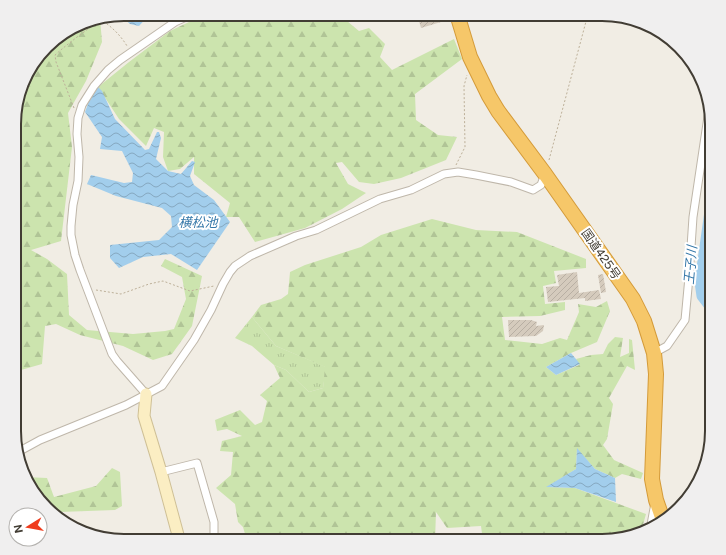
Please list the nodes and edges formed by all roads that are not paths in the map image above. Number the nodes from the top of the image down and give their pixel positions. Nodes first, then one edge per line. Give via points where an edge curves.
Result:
1 (177, 21) edge
2 (459, 21) edge
3 (705, 156) edge
4 (545, 174) junction
5 (654, 353) junction
6 (146, 394) junction
7 (23, 449) edge
8 (161, 472) junction
9 (656, 500) junction
10 (661, 515) edge
11 (652, 521) edge
12 (178, 534) edge
13 (214, 534) edge

1 - 6 street via 108,70 82,105 78,118 78,180 71,226 75,255 112,354
2 - 4 highway, 国道425号 via 470,57 489,96
3 - 5 street via 693,217 685,320 667,346
4 - 5 highway, 国道425号 via 633,299 644,321
4 - 6 street via 541,185 534,190 476,175 458,172 444,174 250,256 230,272 211,310 162,386
5 - 9 highway, 国道425号 via 656,374 652,479
6 - 7 street
6 - 8 street via 144,416
8 - 12 street
8 - 13 street via 197,463 214,522
9 - 10 highway, 国道425号
9 - 11 street

